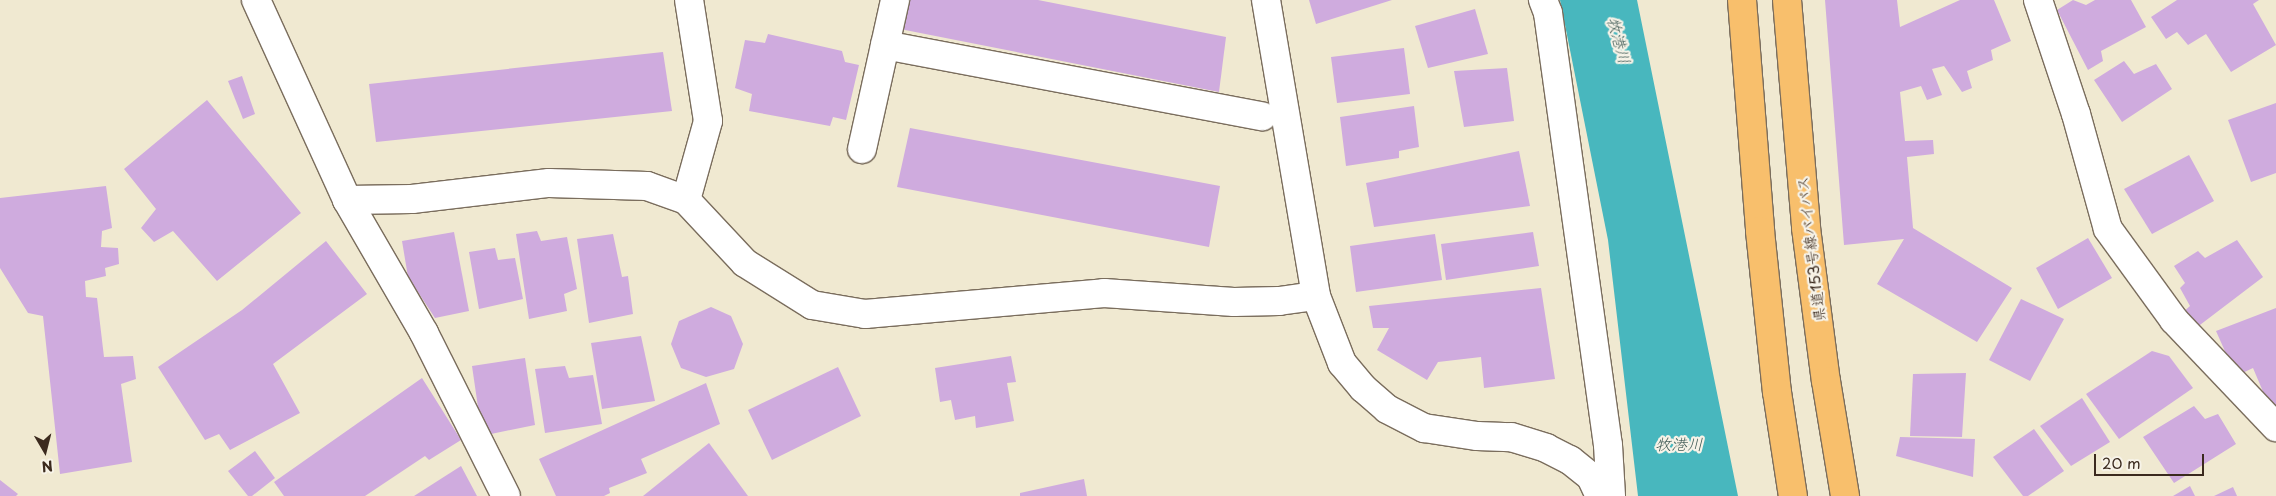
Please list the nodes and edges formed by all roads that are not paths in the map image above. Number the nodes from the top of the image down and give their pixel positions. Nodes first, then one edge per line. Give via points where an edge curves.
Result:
1 (256, 0) edge
2 (689, 0) edge
3 (1266, 0) edge
4 (1543, 0) edge
5 (1742, 0) edge
6 (1787, 0) edge
7 (2038, 0) edge
8 (887, 1) edge
9 (885, 45) junction
10 (1262, 116) dead end
11 (862, 149) dead end
12 (347, 200) junction
13 (686, 200) junction
14 (1316, 296) junction
15 (2276, 427) edge
16 (506, 496) edge
17 (1600, 496) edge
18 (1611, 496) edge
19 (1793, 496) edge
20 (1846, 496) edge

1 - 12 street
2 - 13 street via 708,121
3 - 14 street
4 - 18 street via 1548,13 1608,445
5 - 19 main road via 1760,231
6 - 20 main road, 県道153号線バイパス via 1806,228 1826,381
7 - 15 street via 2076,114 2108,229 2174,320
8 - 9 street
9 - 10 street
9 - 11 street
12 - 13 street via 412,199 549,183 647,186
12 - 16 street via 424,333
13 - 14 street via 745,262 812,305 865,314 1104,293 1234,302
14 - 17 street via 1342,363 1387,409 1424,428 1477,436 1511,437 1546,448 1570,460 1591,477

